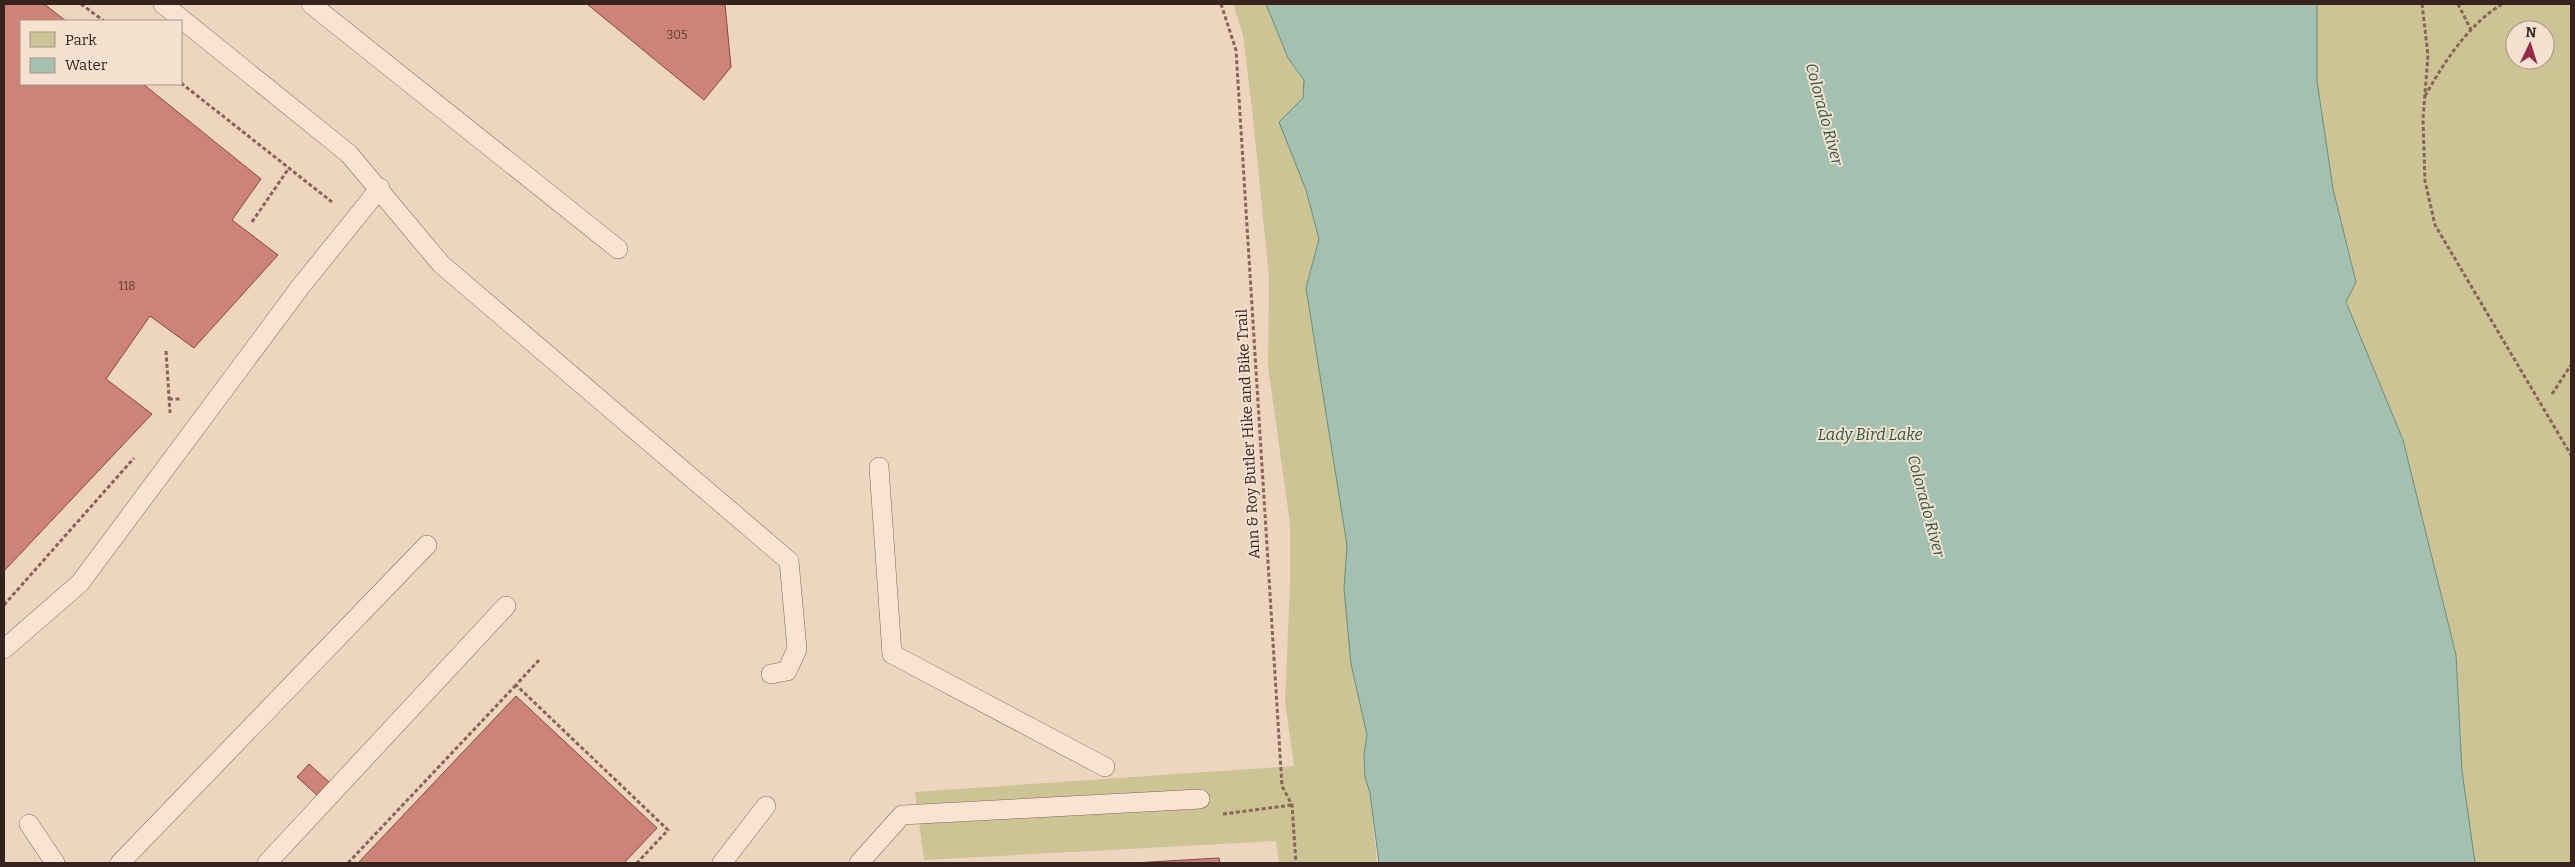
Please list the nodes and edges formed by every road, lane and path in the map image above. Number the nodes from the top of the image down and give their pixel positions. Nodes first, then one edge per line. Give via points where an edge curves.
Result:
1 (82, 4) edge
2 (164, 4) edge
3 (311, 4) edge
4 (1222, 4) edge
5 (2422, 4) edge
6 (2458, 4) edge
7 (2502, 4) edge
8 (103, 20) edge
9 (2471, 30) junction
10 (182, 84) edge
11 (2424, 98) junction
12 (289, 168) junction
13 (380, 188) junction
14 (355, 220) junction
15 (252, 222) dead end
16 (618, 249) dead end
17 (166, 352) dead end
18 (2571, 365) edge
19 (2552, 394) dead end
20 (170, 417) dead end
21 (138, 453) dead end
22 (2571, 455) edge
23 (879, 467) dead end
24 (426, 545) dead end
25 (4, 605) edge
26 (506, 606) dead end
27 (4, 649) edge
28 (539, 660) dead end
29 (771, 674) dead end
30 (516, 685) junction
31 (1105, 766) dead end
32 (1200, 799) dead end
33 (766, 806) dead end
34 (1292, 806) junction
35 (1218, 814) dead end
36 (29, 824) dead end
37 (56, 863) edge
38 (120, 863) edge
39 (267, 863) edge
40 (348, 863) edge
41 (637, 863) edge
42 (722, 863) edge
43 (859, 863) edge
44 (1296, 863) edge

1 - 8 path
2 - 13 lane via 349,154
3 - 16 lane
4 - 34 path, Ann & Roy Butler Hike and Bike Trail via 1236,50 1282,786
5 - 11 path via 2428,55
6 - 9 path
7 - 9 path
9 - 11 path via 2446,59
10 - 12 path
11 - 22 path via 2425,181 2435,225
12 - 14 path
12 - 15 path
13 - 14 lane
13 - 29 lane via 441,264 789,561 797,650 787,671
14 - 27 lane via 301,286 80,583
17 - 20 path
18 - 19 path
21 - 25 path
23 - 31 lane via 892,654
24 - 38 lane
26 - 39 lane
28 - 30 path
30 - 40 path
30 - 41 path via 668,830
32 - 43 lane via 902,815
33 - 42 lane
34 - 35 path
34 - 44 path, Ann & Roy Butler Hike and Bike Trail
36 - 37 lane

